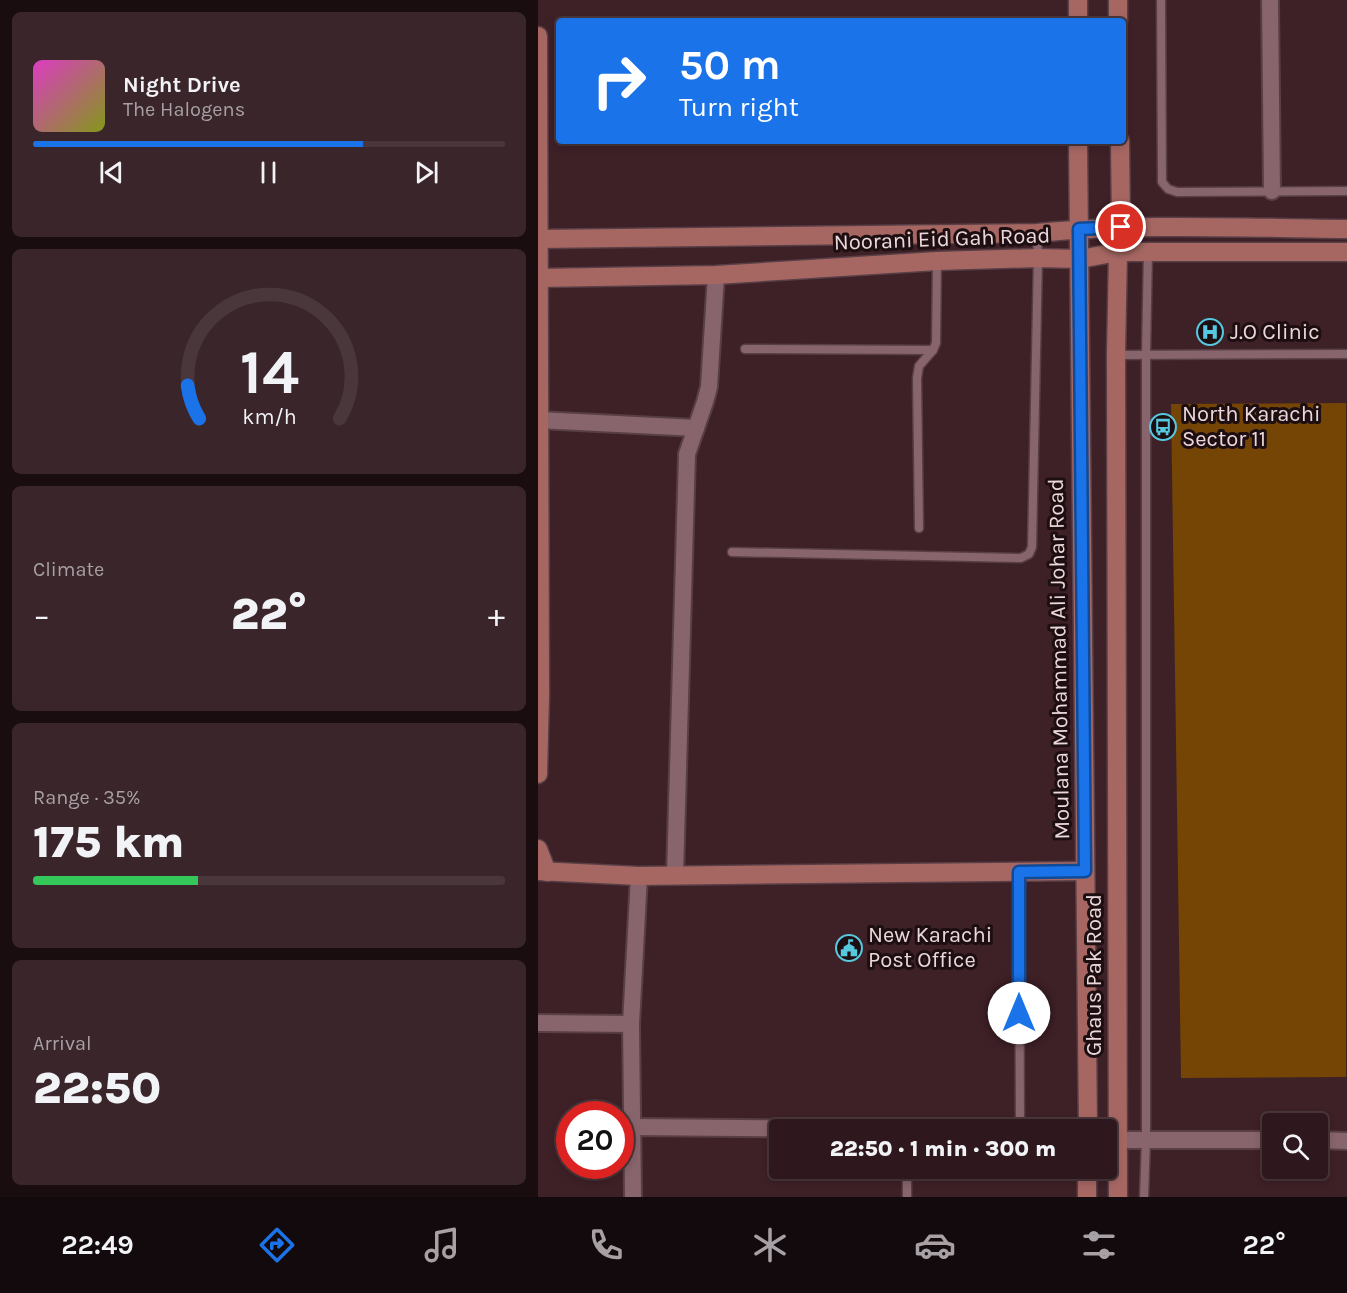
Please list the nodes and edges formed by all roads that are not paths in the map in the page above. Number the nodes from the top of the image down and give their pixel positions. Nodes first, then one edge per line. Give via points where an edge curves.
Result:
1 (1078, 0) edge
2 (1118, 0) edge
3 (1161, 0) edge
4 (1270, 0) edge
5 (1078, 18) edge
6 (1118, 18) edge
7 (538, 36) edge
8 (538, 83) edge
9 (1078, 144) edge
10 (1120, 144) edge
11 (1272, 191) junction
12 (1346, 191) edge
13 (1121, 227) junction
14 (1079, 229) junction
15 (1346, 229) edge
16 (1037, 233) junction
17 (538, 239) edge
18 (1148, 251) junction
19 (1118, 252) junction
20 (1346, 252) edge
21 (1038, 258) junction
22 (1080, 259) junction
23 (937, 261) junction
24 (716, 275) junction
25 (538, 278) edge
26 (745, 349) dead end
27 (933, 350) junction
28 (1346, 354) edge
29 (1116, 355) junction
30 (1146, 355) junction
31 (539, 420) edge
32 (696, 428) junction
33 (919, 528) dead end
34 (732, 552) dead end
35 (539, 695) edge
36 (538, 774) edge
37 (538, 849) edge
38 (1085, 871) junction
39 (542, 872) edge
40 (1019, 872) junction
41 (675, 875) junction
42 (639, 876) junction
43 (538, 1023) edge
44 (631, 1024) junction
45 (633, 1101) edge
46 (1020, 1119) edge
47 (1088, 1119) edge
48 (1112, 1119) edge
49 (634, 1126) edge
50 (769, 1127) edge
51 (1117, 1139) edge
52 (1146, 1139) junction
53 (1262, 1140) edge
54 (1328, 1140) edge
55 (1346, 1141) edge
56 (633, 1179) edge
57 (907, 1179) edge
58 (1087, 1179) edge
59 (1116, 1179) edge
60 (633, 1197) edge
61 (907, 1197) edge
62 (1087, 1197) edge
63 (1118, 1197) edge
64 (1144, 1197) edge

1 - 5 main road
2 - 6 main road
3 - 11 lane via 1162,182 1177,192
4 - 11 street
7 - 8 main road
8 - 17 main road
9 - 14 main road
10 - 13 main road, Ghaus Pak Road
11 - 12 lane
13 - 14 main road, Noorani Eid Gah Road
13 - 15 main road, Noorani Eid Gah Road
13 - 19 main road, Ghaus Pak Road
14 - 16 main road, Noorani Eid Gah Road
14 - 22 main road, Moulana Mohammad Ali Johar Road
16 - 17 main road, Noorani Eid Gah Road
16 - 21 lane
17 - 25 main road
18 - 19 main road, Noorani Eid Gah Road
18 - 20 main road, Noorani Eid Gah Road
18 - 30 lane
19 - 22 main road, Noorani Eid Gah Road
19 - 29 main road, Ghaus Pak Road
21 - 22 main road, Noorani Eid Gah Road
21 - 23 main road, Noorani Eid Gah Road
21 - 34 lane via 1029,554 1021,558
22 - 38 main road, Moulana Mohammad Ali Johar Road
23 - 24 main road, Noorani Eid Gah Road
23 - 27 lane
24 - 25 main road, Noorani Eid Gah Road
24 - 32 street via 709,387
25 - 31 main road
26 - 27 lane
27 - 33 lane via 919,366 917,378
28 - 30 lane
29 - 30 lane
29 - 48 main road, Ghaus Pak Road
30 - 52 lane
31 - 32 street
31 - 35 main road
32 - 41 street via 687,454
35 - 36 main road
37 - 39 main road
38 - 40 main road
38 - 47 main road, Moulana Mohammad Ali Johar Road
39 - 42 main road
40 - 41 main road
40 - 46 lane
41 - 42 main road
42 - 44 street
43 - 44 street
44 - 45 street
49 - 50 street
51 - 52 street
52 - 53 street
52 - 64 lane
54 - 55 street
56 - 60 street
57 - 61 lane
58 - 62 main road
59 - 63 main road, Ghaus Pak Road

